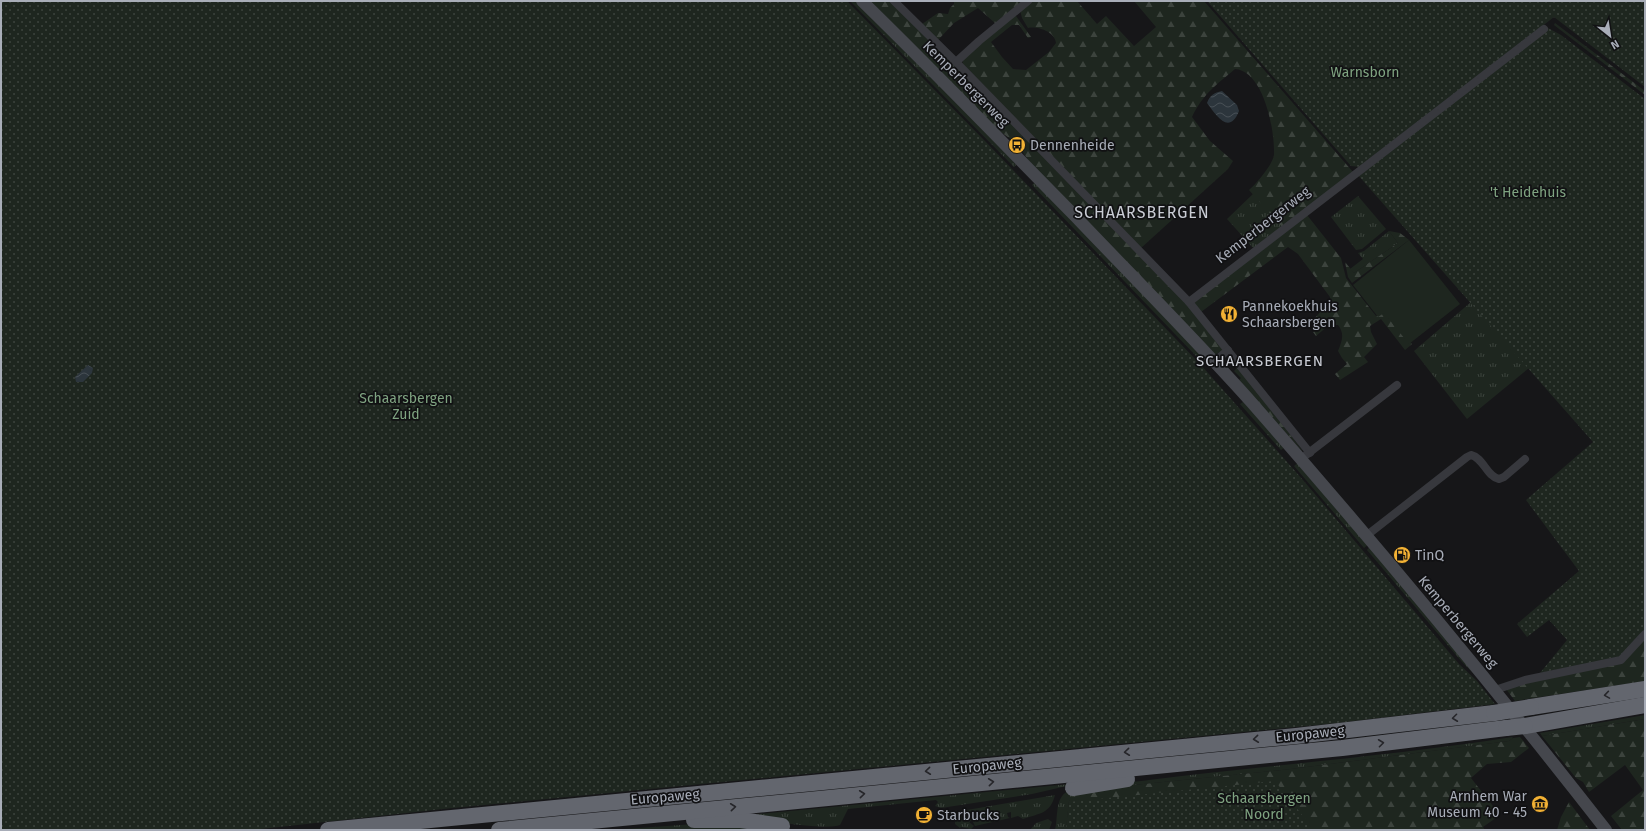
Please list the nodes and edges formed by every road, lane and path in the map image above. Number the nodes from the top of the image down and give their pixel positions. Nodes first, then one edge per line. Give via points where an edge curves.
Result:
1 (862, 1) edge
2 (894, 1) edge
3 (1028, 1) edge
4 (1544, 29) dead end
5 (956, 62) junction
6 (1189, 302) junction
7 (1228, 350) junction
8 (1214, 362) junction
9 (1397, 385) dead end
10 (1305, 456) junction
11 (1525, 459) dead end
12 (1366, 536) junction
13 (1645, 634) edge
14 (1645, 689) edge
15 (1495, 690) junction
16 (1645, 706) edge
17 (1342, 748) junction
18 (1073, 788) dead end
19 (782, 826) dead end
20 (506, 829) edge
21 (328, 830) edge
22 (1606, 830) edge

1 - 8 main road, Kemperbergerweg via 947,84
2 - 5 street, Kemperbergerweg
3 - 5 street, Kemperbergerweg
4 - 6 street, Kemperbergerweg
5 - 6 street, Kemperbergerweg
6 - 7 street, Kemperbergerweg
7 - 8 street
7 - 10 street, Kemperbergerweg
8 - 10 main road, Kemperbergerweg
9 - 10 street
10 - 12 main road, Kemperbergerweg
11 - 12 street via 1499,479 1471,455
12 - 15 main road, Kemperbergerweg
13 - 15 street, Kemperbergerweg via 1621,660 1525,680
14 -> 21 highway, Europaweg, bridge via 1494,713 1288,736
15 - 22 main road, Kemperbergerweg
17 -> 16 highway, Europaweg, bridge via 1543,723
17 - 18 highway via 1269,763
20 -> 17 highway, Europaweg
19 - 20 highway via 741,820 700,820 580,828

